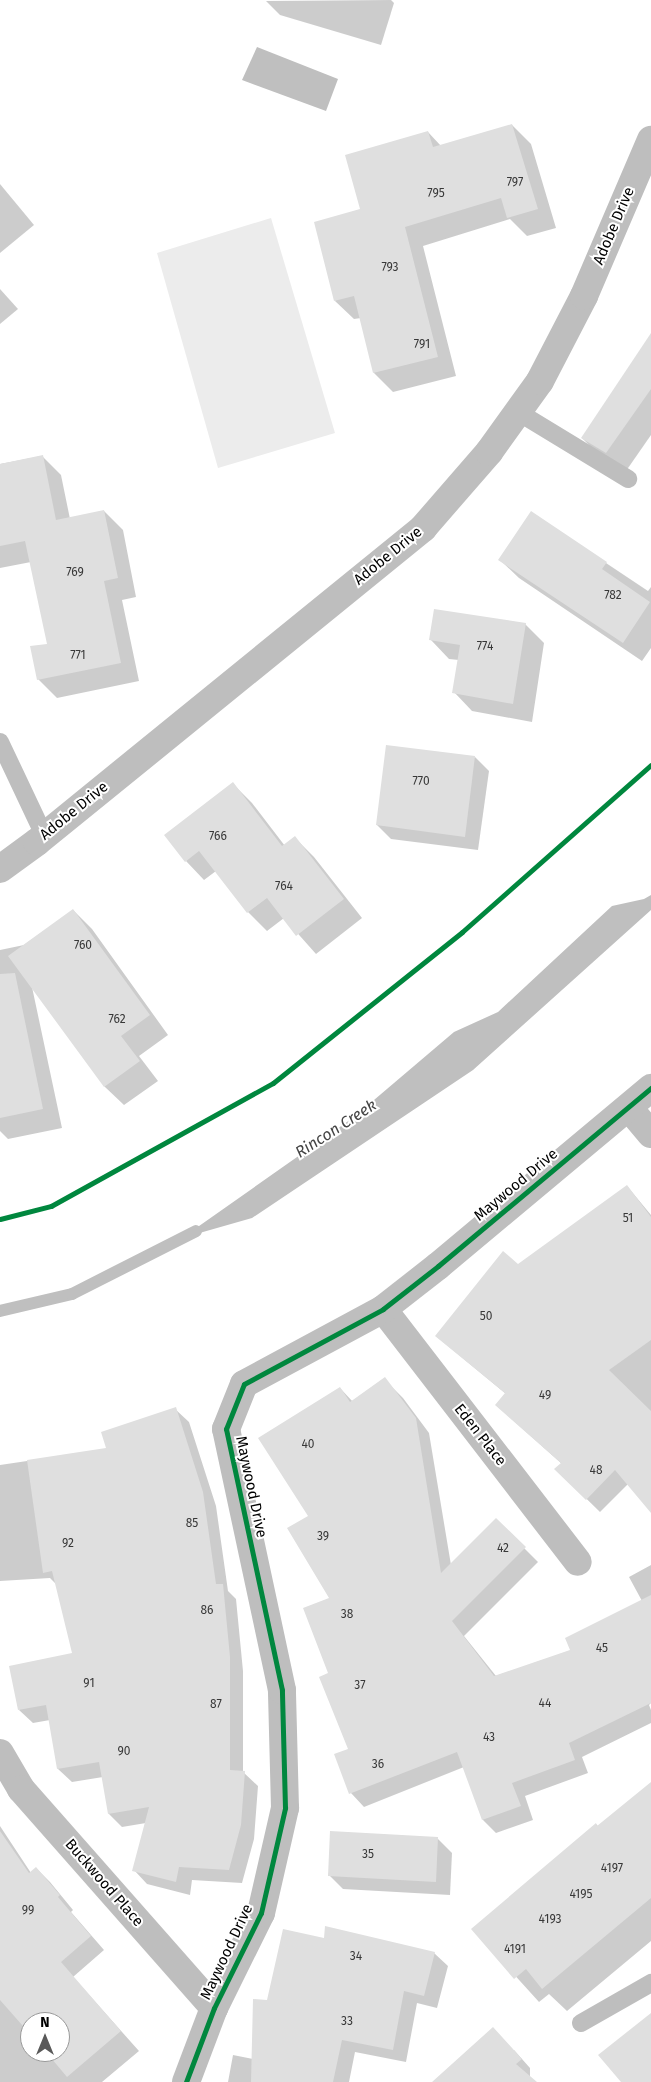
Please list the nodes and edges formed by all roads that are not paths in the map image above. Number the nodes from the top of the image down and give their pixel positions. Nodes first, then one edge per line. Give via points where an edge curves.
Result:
1 (651, 140) edge
2 (518, 412) junction
3 (628, 479) dead end
4 (0, 742) edge
5 (44, 836) junction
6 (0, 869) edge
7 (651, 1088) edge
8 (629, 1108) junction
9 (651, 1134) edge
10 (383, 1308) junction
11 (578, 1562) dead end
12 (0, 1753) edge
13 (651, 1983) edge
14 (214, 2008) junction
15 (581, 2022) dead end
16 (186, 2082) edge

1 - 2 street, Adobe Drive via 584,296 540,382
2 - 3 lane
2 - 5 street, Adobe Drive via 489,452 423,528
4 - 5 lane
5 - 6 street, Adobe Drive
7 - 8 street, Maywood Drive
8 - 9 street
8 - 10 street, Maywood Drive
10 - 11 street, Eden Place
10 - 14 street, Maywood Drive via 244,1384 226,1429 282,1690 285,1808 261,1913
12 - 14 street, Buckwood Place via 21,1789
13 - 15 lane
14 - 16 street, Maywood Drive

